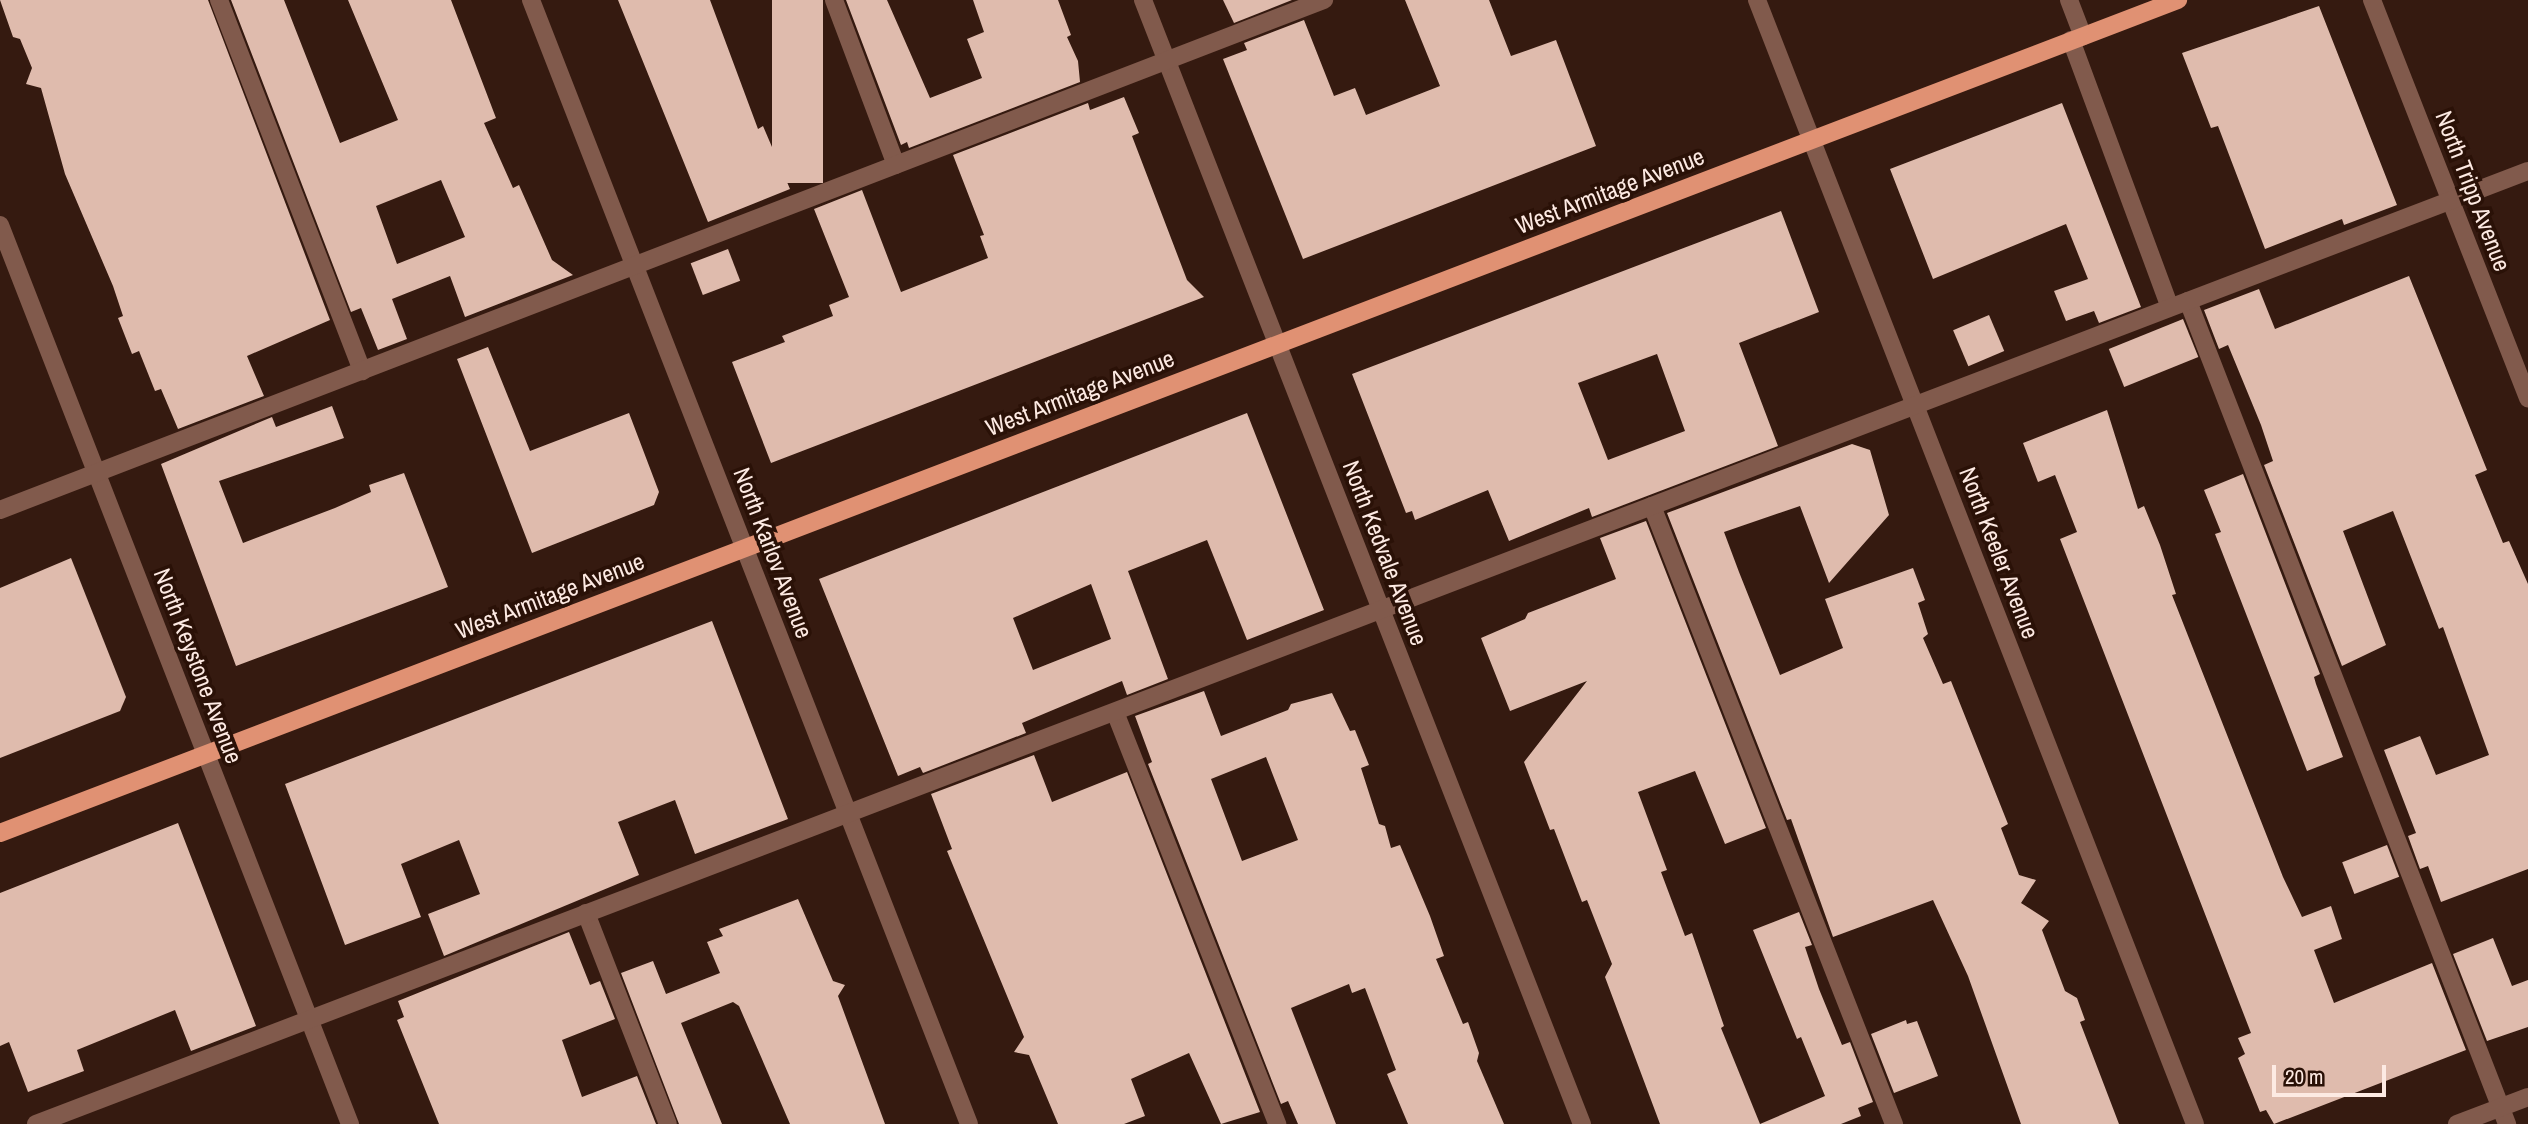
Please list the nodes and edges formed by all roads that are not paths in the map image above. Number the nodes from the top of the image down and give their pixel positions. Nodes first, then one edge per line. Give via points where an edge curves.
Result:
1 (219, 0) edge
2 (531, 0) edge
3 (834, 0) edge
4 (1143, 0) edge
5 (1324, 0) edge
6 (1757, 0) edge
7 (2069, 0) edge
8 (2178, 0) edge
9 (2372, 0) edge
10 (2077, 38) junction
11 (1166, 59) junction
12 (1811, 140) junction
13 (896, 165) junction
14 (2528, 171) edge
15 (2451, 201) junction
16 (0, 225) edge
17 (635, 268) junction
18 (2179, 304) junction
19 (1278, 344) junction
20 (362, 372) junction
21 (2528, 399) edge
22 (1915, 406) junction
23 (96, 472) junction
24 (1653, 506) junction
25 (0, 510) edge
26 (745, 548) junction
27 (1381, 609) junction
28 (1115, 712) junction
29 (206, 754) junction
30 (848, 813) junction
31 (0, 833) edge
32 (586, 913) junction
33 (310, 1019) junction
34 (2528, 1097) edge
35 (2504, 1116) edge
36 (48, 1122) edge
37 (350, 1124) edge
38 (668, 1124) edge
39 (969, 1124) edge
40 (1276, 1124) edge
41 (1582, 1124) edge
42 (1894, 1124) edge
43 (2195, 1124) edge
44 (2458, 1124) edge

1 - 20 street
2 - 17 street, North Karlov Avenue
3 - 13 street
4 - 11 street, North Kedvale Avenue
5 - 11 street
6 - 12 street, North Keeler Avenue
7 - 10 street
8 - 10 main road, West Armitage Avenue
9 - 15 street, North Tripp Avenue
10 - 12 main road, West Armitage Avenue
10 - 18 street
11 - 13 street
11 - 19 street, North Kedvale Avenue
12 - 19 main road, West Armitage Avenue
12 - 22 street, North Keeler Avenue
13 - 17 street
14 - 15 street
15 - 18 street
15 - 21 street, North Tripp Avenue
16 - 23 street, North Keystone Avenue
17 - 20 street
17 - 26 street, North Karlov Avenue
18 - 22 street
18 - 35 street
19 - 26 main road, West Armitage Avenue
19 - 27 street, North Kedvale Avenue
20 - 23 street
22 - 24 street
22 - 43 street, North Keeler Avenue
23 - 25 street
23 - 29 street, North Keystone Avenue
24 - 27 street
24 - 42 street
26 - 29 main road, West Armitage Avenue
26 - 30 street, North Karlov Avenue
27 - 28 street
27 - 41 street, North Kedvale Avenue
28 - 30 street
28 - 40 street
29 - 31 main road, West Armitage Avenue
29 - 33 street, North Keystone Avenue
30 - 32 street
30 - 39 street, North Karlov Avenue
32 - 33 street
32 - 38 street
33 - 36 street
33 - 37 street, North Keystone Avenue
34 - 35 street
35 - 44 street

